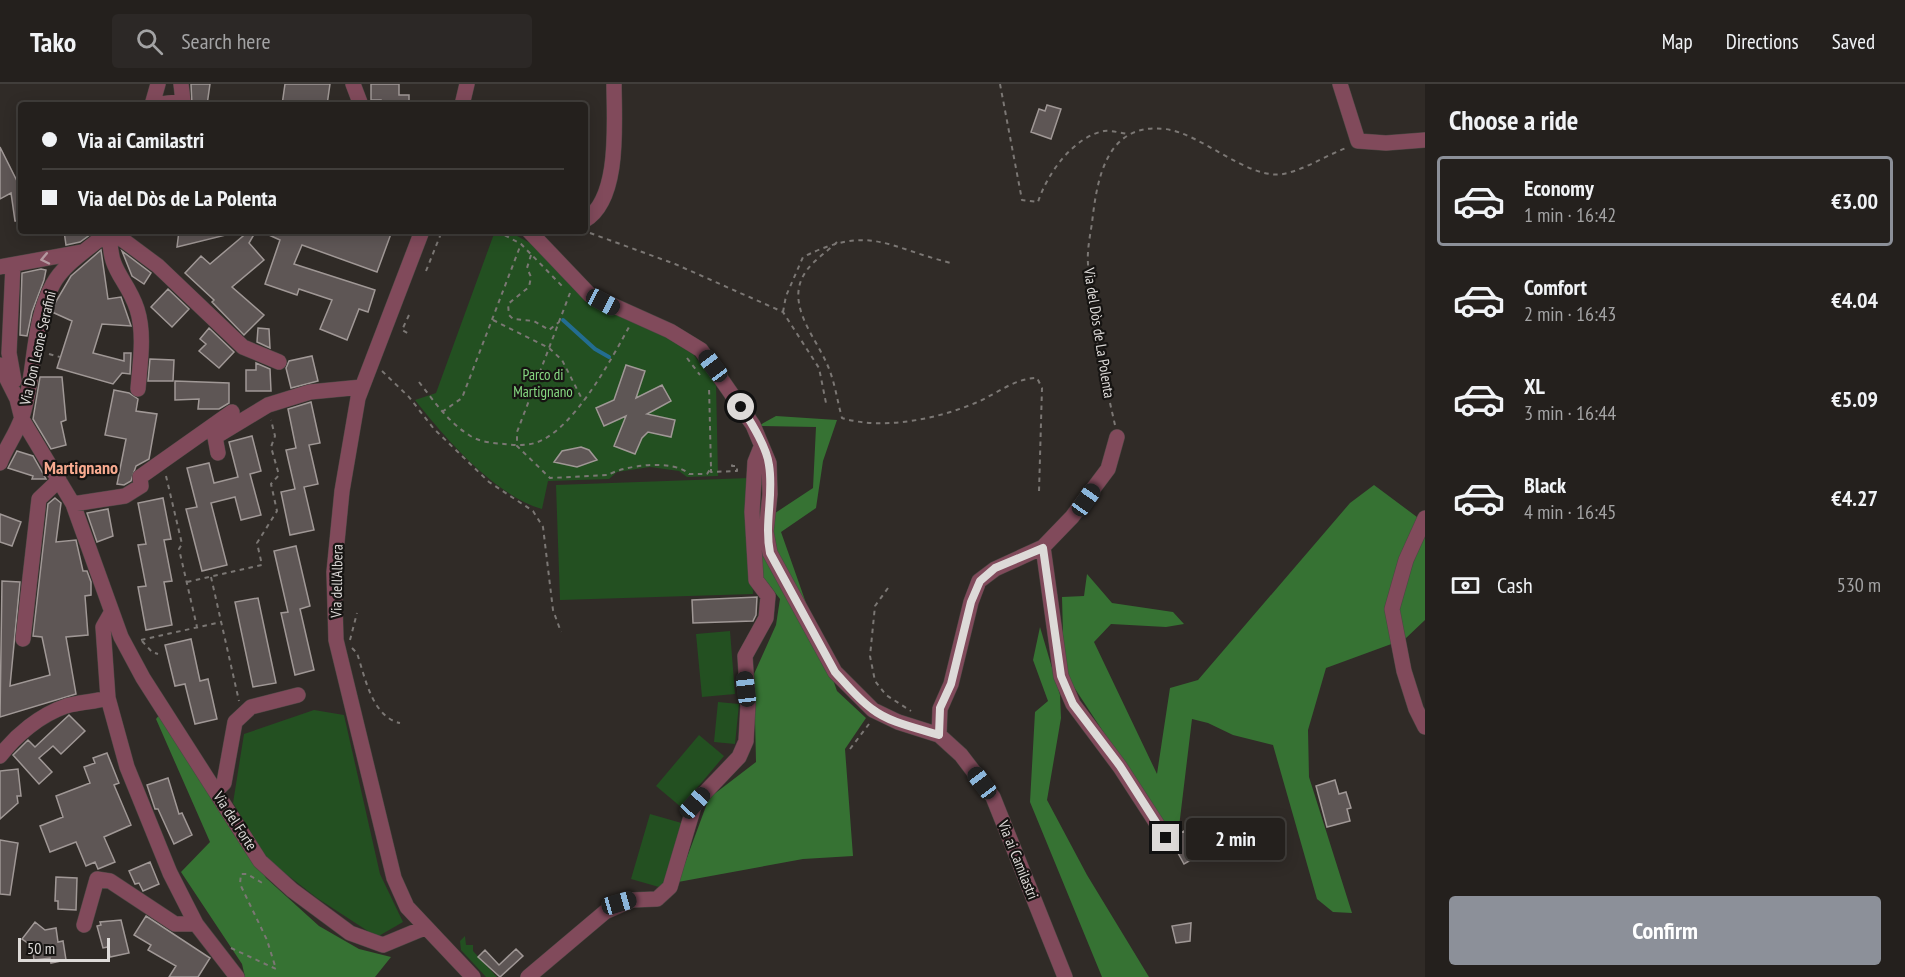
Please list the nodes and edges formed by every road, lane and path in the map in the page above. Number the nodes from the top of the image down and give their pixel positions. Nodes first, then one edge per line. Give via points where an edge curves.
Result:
1 (158, 84) edge
2 (181, 84) edge
3 (353, 84) edge
4 (467, 84) edge
5 (614, 84) edge
6 (1000, 84) edge
7 (1340, 84) edge
8 (154, 102) edge
9 (176, 102) edge
10 (360, 102) edge
11 (463, 102) edge
12 (1128, 134) junction
13 (1358, 141) junction
14 (1425, 141) edge
15 (588, 217) edge
16 (588, 232) edge
17 (107, 234) edge
18 (110, 234) edge
19 (114, 234) edge
20 (421, 234) edge
21 (444, 234) edge
22 (509, 234) edge
23 (525, 238) edge
24 (837, 242) junction
25 (89, 250) junction
26 (531, 255) junction
27 (951, 263) dead end
28 (7, 266) edge
29 (426, 271) dead end
30 (570, 293) junction
31 (579, 298) dead end
32 (783, 312) junction
33 (409, 315) dead end
34 (492, 320) junction
35 (559, 322) junction
36 (621, 323) dead end
37 (629, 327) junction
38 (638, 331) dead end
39 (409, 334) dead end
40 (549, 348) junction
41 (682, 353) dead end
42 (50, 354) dead end
43 (60, 357) dead end
44 (371, 361) junction
45 (279, 362) dead end
46 (0, 365) edge
47 (702, 377) dead end
48 (419, 382) dead end
49 (709, 385) dead end
50 (362, 387) junction
51 (138, 389) dead end
52 (17, 399) junction
53 (584, 400) junction
54 (826, 403) dead end
55 (268, 405) junction
56 (232, 412) dead end
57 (442, 412) junction
58 (22, 419) junction
59 (1117, 437) joint
60 (517, 446) junction
61 (761, 447) junction
62 (218, 453) dead end
63 (732, 461) dead end
64 (0, 462) edge
65 (711, 468) junction
66 (165, 471) dead end
67 (59, 480) junction
68 (1038, 492) dead end
69 (73, 504) junction
70 (1425, 518) edge
71 (1043, 548) junction
72 (211, 577) junction
73 (187, 582) junction
74 (888, 588) dead end
75 (111, 613) junction
76 (357, 613) dead end
77 (221, 622) junction
78 (197, 627) junction
79 (561, 633) dead end
80 (23, 639) dead end
81 (345, 642) dead end
82 (350, 646) junction
83 (158, 654) dead end
84 (298, 695) dead end
85 (108, 698) junction
86 (912, 711) dead end
87 (877, 712) junction
88 (243, 715) junction
89 (400, 723) dead end
90 (1425, 727) edge
91 (939, 735) junction
92 (850, 749) dead end
93 (0, 756) edge
94 (216, 792) junction
95 (1166, 838) dead end
96 (265, 885) dead end
97 (196, 924) junction
98 (84, 925) dead end
99 (424, 928) junction
100 (227, 946) dead end
101 (237, 977) edge
102 (472, 977) edge
103 (528, 977) edge
104 (1065, 977) edge

1 - 8 street
2 - 9 street via 183,101
3 - 10 street
4 - 11 street
5 - 15 street via 615,134 608,183
6 - 12 path via 1022,200 1038,202 1046,181 1089,136 1107,130
7 - 13 street
12 - 13 path via 1165,129 1188,136 1252,169 1281,174
12 - 59 path, Via del Dòs de La Polenta via 1104,164 1095,200 1088,261 1102,367
13 - 14 street
16 - 32 path via 675,264
17 - 25 street, Via Don Leone Serafini
18 - 51 street via 109,253 137,308 141,351
19 - 45 street via 158,266 243,347
20 - 44 street, Via dell'Albera
21 - 29 path
22 - 23 path
23 - 26 path
23 - 34 path
23 - 61 street, Via ai Camilastri via 590,295 670,331 701,350 753,425
24 - 27 path via 877,239
24 - 32 path via 803,257
24 - 68 path via 806,271 799,306 836,386 842,418 858,423 946,415 1024,378 1037,378 1042,388
25 -> 28 street
25 - 58 street, Via Don Leone Serafini via 70,262 53,283 43,311
26 - 30 path
26 - 35 path via 527,268 530,287 508,304 509,315 534,321 549,330
28 - 52 street via 9,353
30 - 31 path
30 - 35 path
32 - 54 path via 819,368
33 - 39 path via 402,330
34 - 40 path
34 - 57 path via 462,398
35 - 40 path
36 - 37 path
37 - 38 path
37 - 53 path
40 - 53 path via 562,360
40 - 60 path via 516,432
41 - 47 path
42 - 43 path
44 - 50 street, Via dell'Albera
44 - 79 path via 489,482 533,511 543,527 553,610
46 - 52 street
48 - 57 path
49 - 65 path
50 - 55 street via 310,392
50 - 99 street, Via dell'Albera via 342,491 334,572 336,640 393,878 407,907
52 - 58 street, Via del Forte
53 - 60 path via 537,442
55 - 62 street via 215,437
55 - 72 path via 276,436 271,447 279,475 271,484 277,511 257,543 262,565
56 - 69 street via 140,477 141,486 125,496
57 - 60 path via 469,435 486,442
58 - 64 street, Via Don Leone Serafini
58 - 67 street, Via del Forte
59 - 71 street via 1108,469
60 - 65 path via 550,478 608,475 616,470 650,465 689,474 707,474
61 - 87 street, Via ai Camilastri via 769,464 766,532 770,553 835,672
61 - 103 street via 754,462 753,535 756,580 768,596 766,618 745,656 746,741 739,757 695,803 670,887 657,899 632,900 604,912
63 - 65 path via 738,471 711,472
66 - 73 path
67 - 69 street, Via del Forte
67 - 80 street via 39,499
69 - 75 street, Via del Forte
70 - 90 street via 1406,560 1392,609 1404,671
71 - 91 street via 995,568 980,581 951,684 940,708
71 - 95 street via 1061,676 1073,704 1120,766
72 - 73 path
72 - 77 path
73 - 78 path
74 - 86 path via 875,606 870,656 875,681 885,695
75 - 85 street via 103,627
75 - 94 street, Via del Forte via 143,678
76 - 82 path
77 - 78 path
77 - 88 path
78 - 83 path via 141,640
81 - 82 path
82 - 89 path via 357,653 374,703 389,721
84 - 88 street via 251,708
85 - 93 street via 67,706 41,719 22,732
85 - 97 street via 127,767 170,873
87 - 91 street, Via ai Camilastri
87 - 92 path
88 - 94 street via 235,722 224,783
91 - 104 street, Via ai Camilastri via 961,755 993,797
94 - 99 street, Via del Forte via 260,861 350,933 383,945
96 - 100 path via 241,874 240,884 267,940 276,969
97 - 98 street via 175,924 110,881 97,879
97 - 101 street
99 - 102 street, Via dell'Albera

